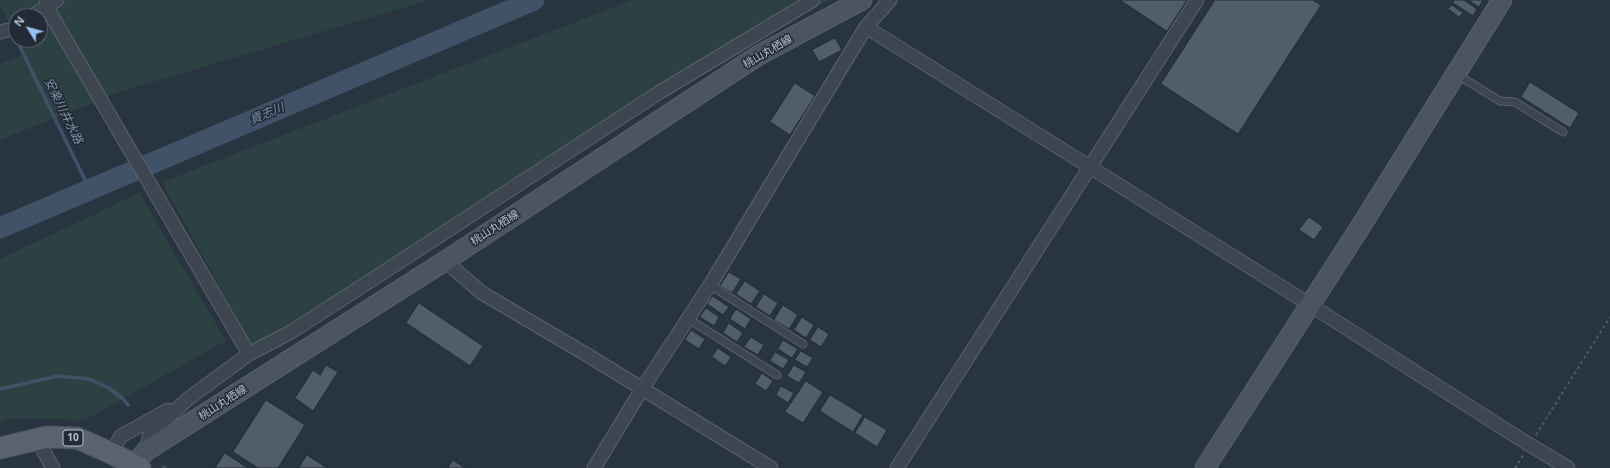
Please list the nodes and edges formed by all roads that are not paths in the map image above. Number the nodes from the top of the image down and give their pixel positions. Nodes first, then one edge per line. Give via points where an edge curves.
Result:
1 (813, 0) edge
2 (862, 0) edge
3 (890, 0) edge
4 (1197, 0) edge
5 (1502, 0) edge
6 (50, 2) edge
7 (866, 27) junction
8 (1456, 74) junction
9 (1563, 132) dead end
10 (1089, 166) junction
11 (445, 261) junction
12 (710, 285) junction
13 (1311, 305) junction
14 (687, 318) junction
15 (803, 344) dead end
16 (249, 354) junction
17 (777, 375) dead end
18 (642, 389) junction
19 (189, 398) junction
20 (0, 448) edge
21 (44, 452) dead end
22 (112, 452) junction
23 (140, 461) edge
24 (53, 468) edge
25 (594, 468) edge
26 (771, 468) edge
27 (898, 468) edge
28 (1205, 468) edge
29 (1568, 468) edge

1 - 16 street via 660,92 291,332
2 - 11 main road, 桃山丸栖線 via 759,55
3 - 7 street
4 - 10 street
5 - 8 main road
6 - 16 street
7 - 10 street
7 - 12 street
8 - 9 lane via 1500,101 1516,102
8 - 13 main road
10 - 13 street
10 - 27 street
11 - 18 street via 482,293
11 - 23 main road, 桃山丸栖線
12 - 14 street
12 - 15 lane
13 - 28 main road
13 - 29 street
14 - 17 lane
14 - 18 street
16 - 19 street
18 - 25 street
18 - 26 street
19 - 22 street via 121,436
19 - 23 street via 150,434
20 - 22 main road, 10 via 47,437 77,438
21 - 24 street
22 - 23 main road, 10

